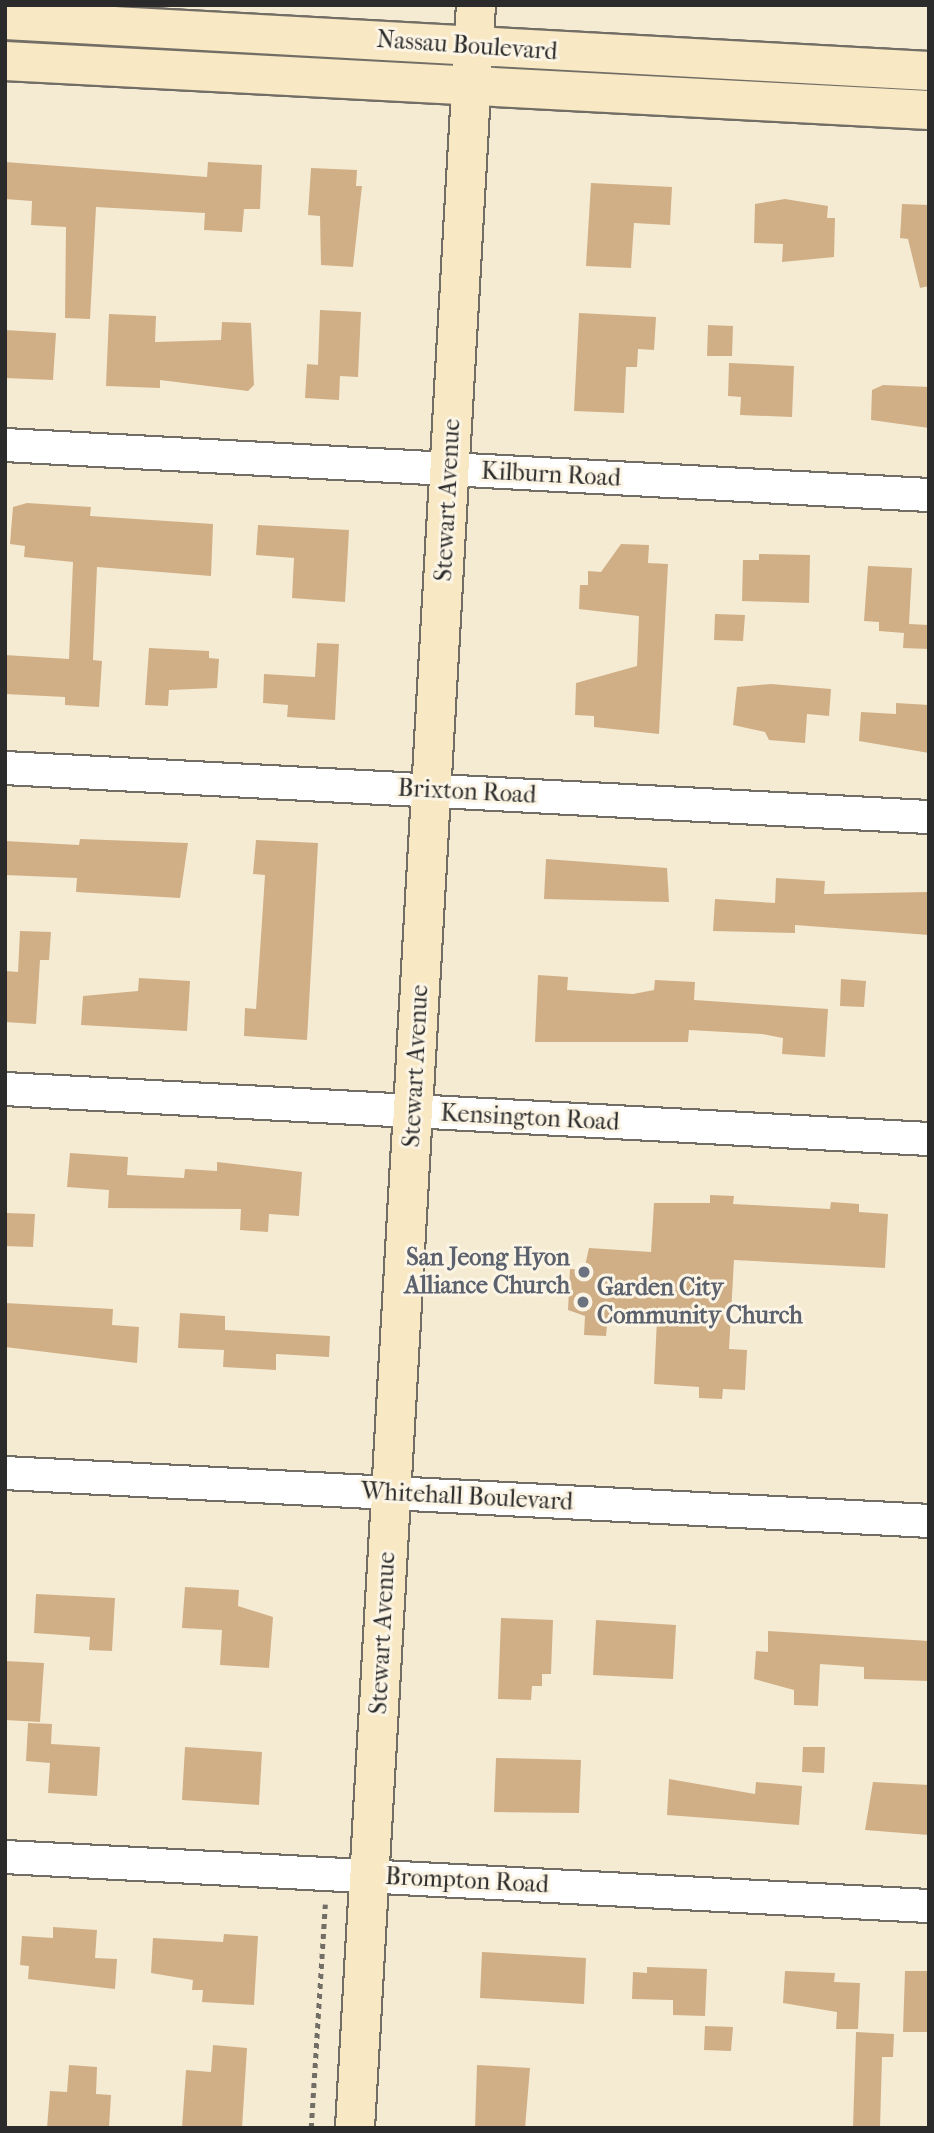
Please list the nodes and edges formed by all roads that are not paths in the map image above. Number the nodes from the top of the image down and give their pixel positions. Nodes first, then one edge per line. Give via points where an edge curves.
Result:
1 (476, 5) edge
2 (5, 20) edge
3 (474, 47) junction
4 (5, 61) edge
5 (929, 71) edge
6 (471, 85) junction
7 (929, 110) edge
8 (5, 445) edge
9 (450, 469) junction
10 (929, 495) edge
11 (5, 768) edge
12 (431, 790) junction
13 (929, 817) edge
14 (5, 1089) edge
15 (413, 1112) junction
16 (929, 1139) edge
17 (5, 1473) edge
18 (391, 1493) junction
19 (929, 1521) edge
20 (5, 1857) edge
21 (370, 1876) junction
22 (929, 1906) edge
23 (355, 2128) edge

1 - 3 main road, Stewart Avenue
2 - 3 main road, Nassau Boulevard
3 - 5 main road, Nassau Boulevard
3 - 6 main road, Stewart Avenue
4 - 6 main road, Nassau Boulevard
6 - 7 main road, Nassau Boulevard
6 - 9 main road, Stewart Avenue
8 - 9 street, Kilburn Road
9 - 10 street, Kilburn Road
9 - 12 main road, Stewart Avenue
11 - 12 street, Brixton Road
12 - 13 street, Brixton Road
12 - 15 main road, Stewart Avenue
14 - 15 street, Kensington Road
15 - 16 street, Kensington Road
15 - 18 main road, Stewart Avenue
17 - 18 street, Whitehall Boulevard
18 - 19 street, Whitehall Boulevard
18 - 21 main road, Stewart Avenue
20 - 21 street, Brompton Road
21 - 22 street, Brompton Road
21 - 23 main road, Stewart Avenue

